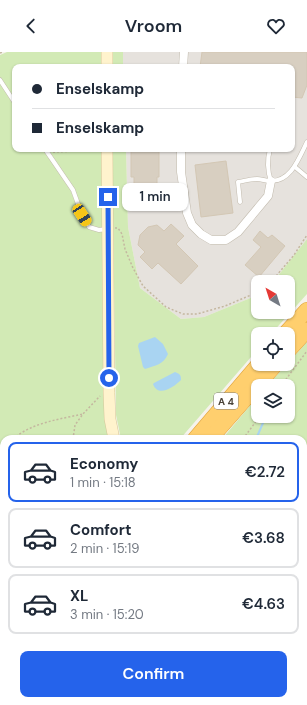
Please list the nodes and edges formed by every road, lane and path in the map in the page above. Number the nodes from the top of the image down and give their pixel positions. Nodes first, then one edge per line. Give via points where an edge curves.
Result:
1 (3, 52) edge
2 (107, 52) edge
3 (184, 52) edge
4 (0, 53) edge
5 (107, 64) edge
6 (183, 64) edge
7 (0, 80) edge
8 (12, 98) edge
9 (307, 142) edge
10 (47, 152) edge
11 (107, 152) edge
12 (181, 152) edge
13 (270, 152) edge
14 (295, 167) junction
15 (307, 177) edge
16 (271, 181) junction
17 (240, 202) dead end
18 (108, 228) junction
19 (307, 235) edge
20 (277, 275) edge
21 (251, 295) edge
22 (307, 310) edge
23 (291, 327) edge
24 (307, 330) edge
25 (295, 343) edge
26 (307, 352) edge
27 (253, 371) edge
28 (270, 371) edge
29 (286, 379) edge
30 (109, 393) junction
31 (83, 414) junction
32 (255, 423) edge
33 (17, 435) edge
34 (73, 435) edge
35 (113, 435) edge
36 (198, 435) edge
37 (214, 435) edge
38 (246, 435) edge

1 - 4 path
2 - 5 main road
3 - 6 street
7 - 8 lane
9 - 14 lane
10 - 18 lane via 73,190 89,227 99,230
11 - 18 main road
12 - 16 street via 187,213 192,225 211,240 226,240 238,232 268,196
13 - 16 lane via 268,173
14 - 15 lane
14 - 16 lane via 284,177
16 - 17 lane via 255,179 238,182
18 - 21 path via 118,228 122,234 133,268 144,286 166,306 183,314 197,314
18 - 30 main road
19 - 20 path
22 - 23 highway
24 - 25 highway
26 - 29 path
27 - 36 highway, A 4
28 - 37 highway, A 4
30 - 31 path via 100,396
30 - 35 main road
31 - 33 path via 40,424
31 - 34 path via 75,425
32 - 38 path

